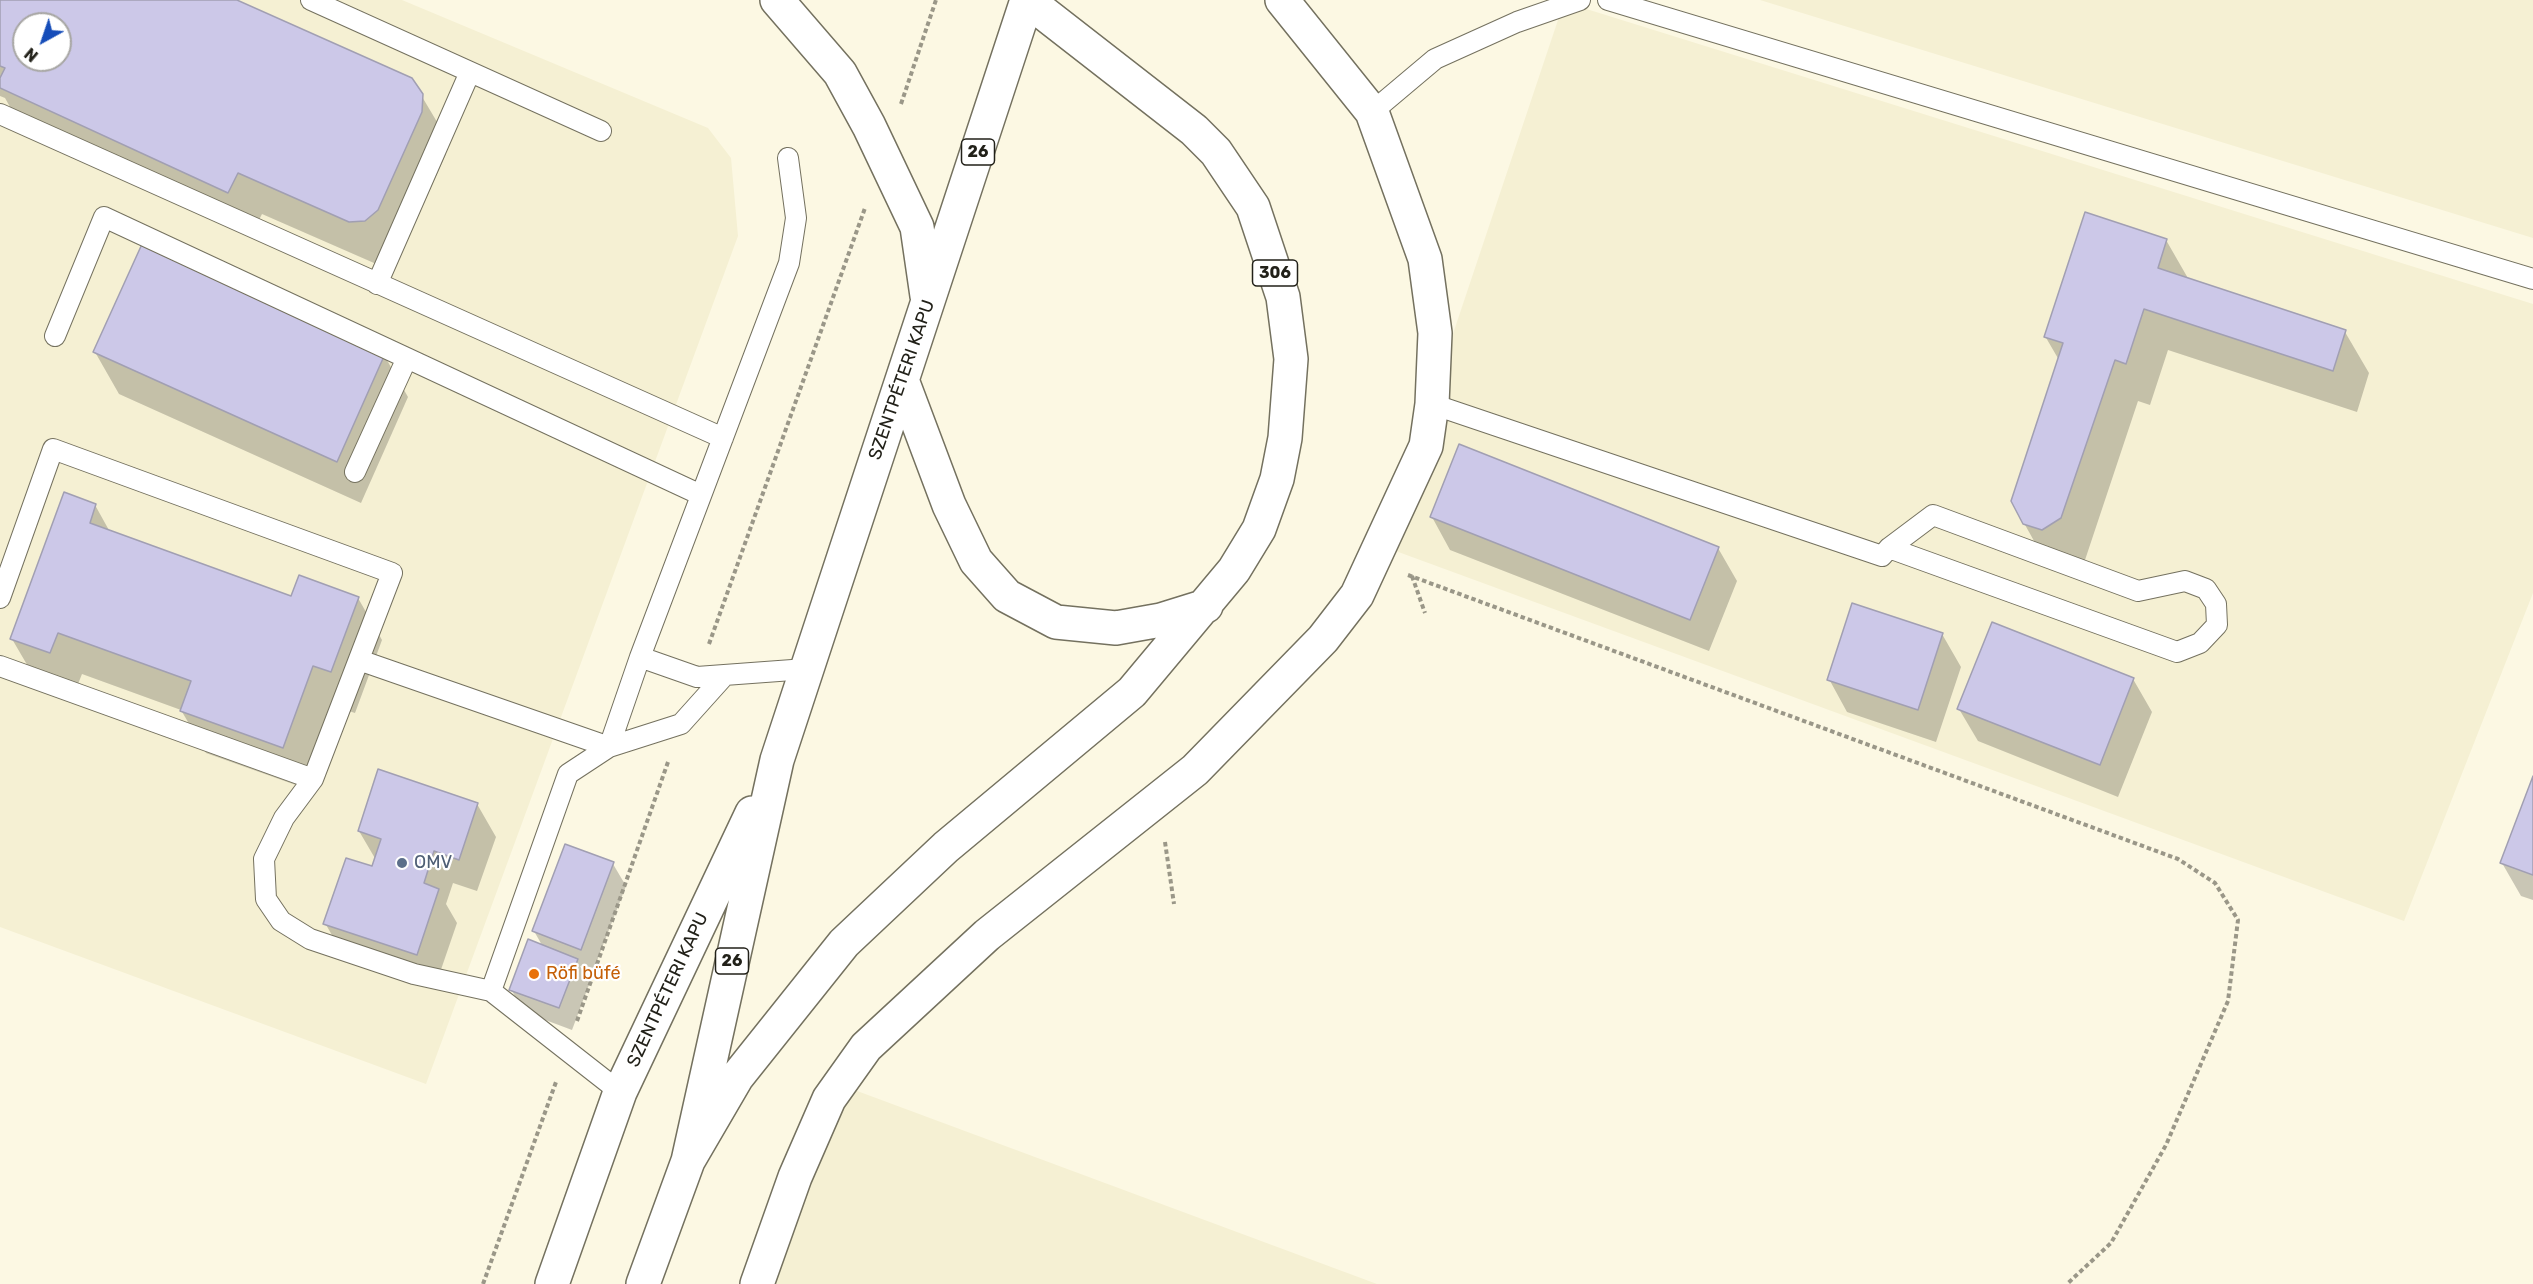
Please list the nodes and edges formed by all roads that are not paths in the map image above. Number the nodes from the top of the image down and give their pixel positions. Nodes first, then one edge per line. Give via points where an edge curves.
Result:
1 (311, 0) edge
2 (777, 0) edge
3 (1027, 0) edge
4 (1282, 0) edge
5 (1580, 0) edge
6 (1608, 0) edge
7 (470, 72) junction
8 (1372, 112) junction
9 (0, 114) edge
10 (601, 131) dead end
11 (788, 158) dead end
12 (2533, 279) edge
13 (377, 284) junction
14 (928, 304) junction
15 (55, 336) dead end
16 (407, 357) junction
17 (902, 380) junction
18 (1432, 404) junction
19 (723, 438) junction
20 (355, 472) dead end
21 (701, 495) junction
22 (1889, 548) junction
23 (0, 598) edge
24 (1206, 606) junction
25 (640, 657) junction
26 (358, 660) junction
27 (0, 666) edge
28 (806, 669) junction
29 (725, 675) junction
30 (609, 747) junction
31 (777, 760) junction
32 (313, 779) junction
33 (491, 991) junction
34 (620, 1092) junction
35 (688, 1161) junction
36 (552, 1284) edge
37 (643, 1284) edge
38 (758, 1284) edge

1 - 7 lane
2 - 14 main road via 840,73 869,126 917,227
3 - 14 main road, SZENTPÉTERI KAPU / 26
3 - 24 main road, 306 via 1194,130 1216,152 1253,207 1283,297 1291,359 1285,438 1277,479 1258,529 1234,570
4 - 8 main road
5 - 8 lane via 1517,22 1435,59
6 - 12 lane
7 - 10 lane
7 - 13 lane
8 - 18 main road via 1425,259 1435,333
9 - 13 lane
11 - 19 lane via 796,218 789,263
13 - 19 lane
14 - 17 main road, SZENTPÉTERI KAPU / 26
15 - 16 lane via 104,217
16 - 20 lane
16 - 21 lane
17 - 24 main road via 949,506 976,561 1007,596 1056,622 1116,628
17 - 28 main road, SZENTPÉTERI KAPU / 26
18 - 22 lane via 1882,556
18 - 38 main road via 1426,446 1374,562 1357,595 1323,639 1195,770 987,935 866,1047 829,1099 795,1177
19 - 21 lane
21 - 25 lane
22 - 22 lane via 1933,515 2138,591 2185,581 2206,589 2216,604 2217,625 2200,643 2177,652
23 - 26 lane via 54,449 392,573
24 - 35 main road via 1132,692 946,847 844,943 737,1077
25 - 29 lane via 698,677
25 - 30 lane
26 - 30 lane
26 - 32 lane
27 - 32 lane
28 - 29 lane
28 - 31 main road, SZENTPÉTERI KAPU / 26
29 - 30 lane via 681,724
30 - 33 lane via 568,774
31 - 34 main road, SZENTPÉTERI KAPU / 26
31 - 35 main road, SZENTPÉTERI KAPU / 26
32 - 33 lane via 284,818 264,859 266,899 281,921 310,939 414,974
33 - 34 lane
34 - 36 main road, SZENTPÉTERI KAPU / 26
35 - 37 main road, 26

